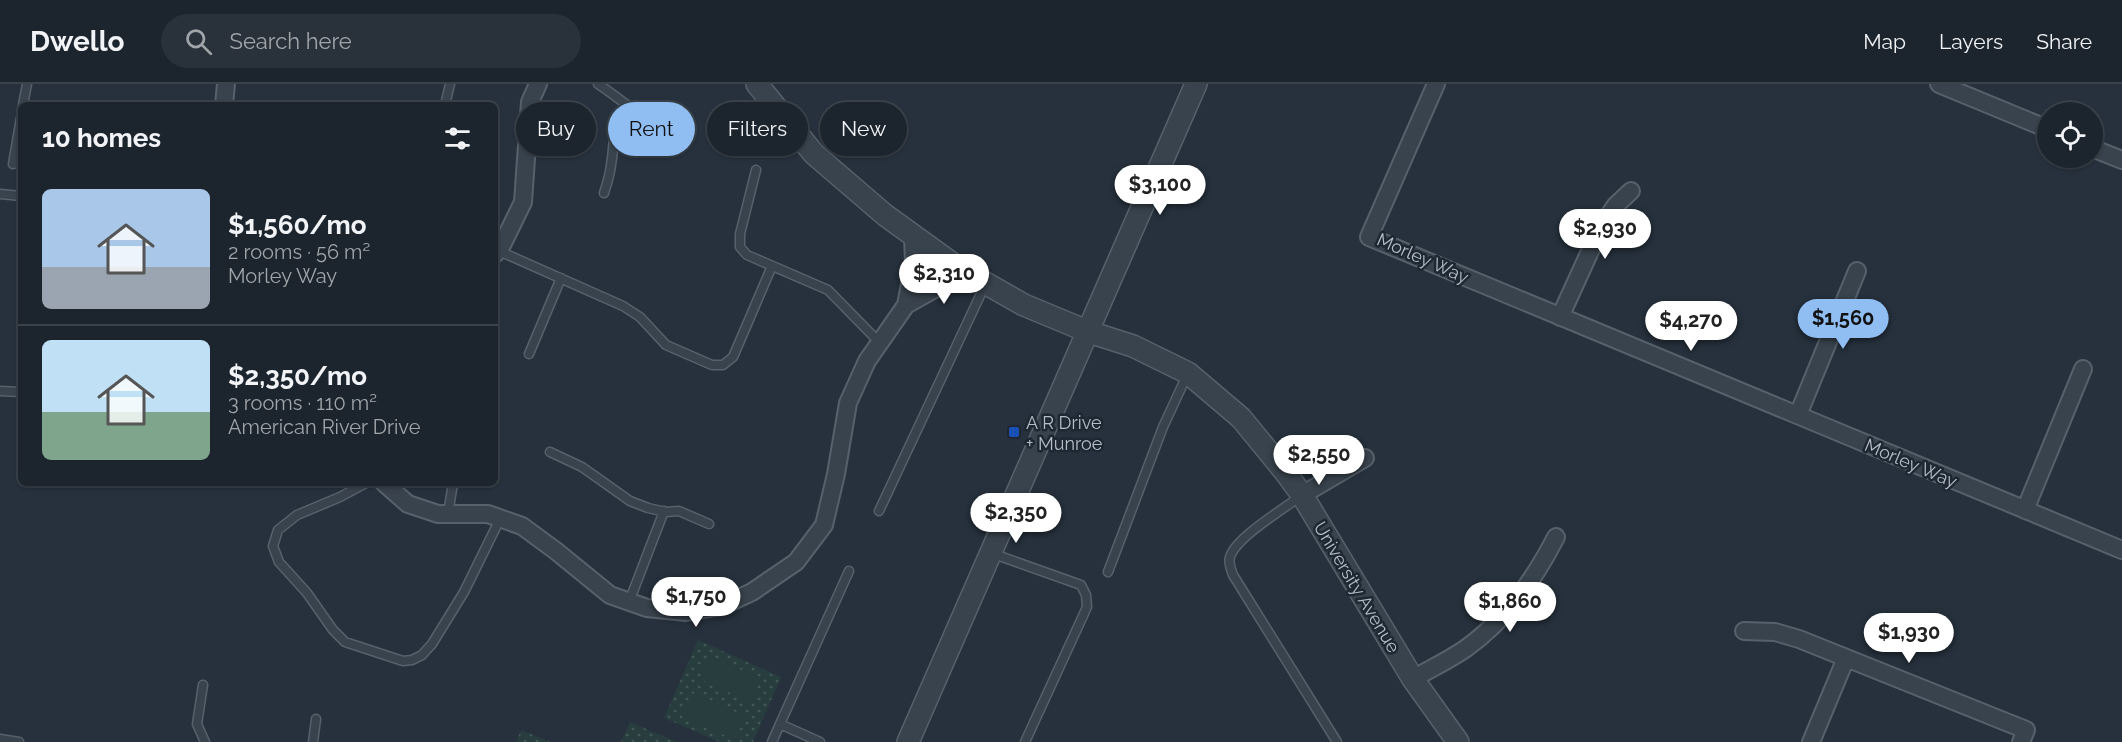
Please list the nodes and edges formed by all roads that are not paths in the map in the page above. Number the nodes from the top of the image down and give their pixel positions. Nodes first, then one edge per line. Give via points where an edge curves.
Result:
1 (27, 84) edge
2 (226, 84) edge
3 (450, 84) edge
4 (538, 84) edge
5 (598, 84) edge
6 (757, 84) edge
7 (1196, 84) edge
8 (1436, 84) edge
9 (1939, 84) edge
10 (24, 102) edge
11 (224, 102) edge
12 (446, 102) edge
13 (622, 102) edge
14 (2037, 124) edge
15 (18, 138) edge
16 (2103, 152) edge
17 (612, 156) edge
18 (2122, 160) edge
19 (14, 164) dead end
20 (756, 170) dead end
21 (1631, 191) dead end
22 (604, 193) dead end
23 (0, 194) edge
24 (18, 196) edge
25 (913, 235) junction
26 (498, 247) edge
27 (498, 249) edge
28 (772, 266) junction
29 (1857, 271) dead end
30 (561, 279) junction
31 (979, 280) junction
32 (906, 305) junction
33 (1560, 317) junction
34 (1089, 332) junction
35 (880, 343) junction
36 (529, 354) dead end
37 (2083, 369) dead end
38 (1188, 373) junction
39 (0, 391) edge
40 (18, 392) edge
41 (1798, 416) junction
42 (550, 452) dead end
43 (1365, 458) dead end
44 (360, 486) edge
45 (387, 486) edge
46 (453, 486) edge
47 (1302, 495) junction
48 (2025, 510) junction
49 (879, 511) dead end
50 (664, 512) junction
51 (448, 514) junction
52 (500, 519) junction
53 (709, 524) dead end
54 (1556, 537) dead end
55 (2122, 550) edge
56 (990, 553) junction
57 (849, 571) dead end
58 (1108, 572) dead end
59 (629, 602) junction
60 (1744, 631) dead end
61 (1846, 658) junction
62 (1413, 679) junction
63 (203, 685) dead end
64 (316, 719) dead end
65 (780, 724) junction
66 (0, 739) edge
67 (19, 742) edge
68 (205, 742) edge
69 (313, 742) edge
70 (772, 742) edge
71 (820, 742) edge
72 (908, 742) edge
73 (1025, 742) edge
74 (1337, 742) edge
75 (1458, 742) edge
76 (1811, 742) edge
77 (2021, 742) edge

1 - 10 lane
2 - 11 street
3 - 12 lane
4 - 26 street via 530,102 523,202
5 - 13 lane
6 - 25 street, University Avenue via 814,154
7 - 34 street
8 - 33 street, Morley Way via 1369,237
9 - 14 street
15 - 19 lane
16 - 18 street
17 - 22 lane
20 - 28 lane via 740,247 747,255
21 - 33 street via 1602,225
23 - 24 lane
25 - 31 street, University Avenue
25 - 32 street via 914,264
27 - 30 lane
28 - 30 lane via 733,357 723,365 712,365 666,345 640,317 623,306
28 - 35 lane via 828,290
29 - 41 street
30 - 36 lane
31 - 32 street via 956,278
31 - 34 street, University Avenue via 1024,305
31 - 49 lane
32 - 35 street
33 - 41 street, Morley Way
34 - 38 street, University Avenue via 1133,346
34 - 56 street
35 - 59 street via 867,361 848,404 824,525 796,562 752,592 722,606 686,612
37 - 48 street
38 - 47 street, University Avenue via 1241,418
38 - 58 lane via 1163,427
39 - 40 lane
41 - 48 street, Morley Way
42 - 50 lane via 582,467 630,501
43 - 47 street
44 - 52 lane via 297,515 278,530 273,546 279,562 345,642 403,660 422,655 432,644 464,592
45 - 51 street via 408,504
46 - 51 lane
47 - 62 street, University Avenue
47 - 74 lane via 1238,542 1230,566
48 - 55 street, Morley Way
50 - 53 lane via 679,511
50 - 59 lane
51 - 52 street via 488,514
52 - 59 street via 522,526 610,595
54 - 62 street via 1526,589 1487,631 1465,649
56 - 72 street
56 - 73 lane via 1081,585 1086,595 1086,607
57 - 65 lane
60 - 61 street via 1775,632
61 - 76 street
61 - 77 street via 2026,730
62 - 75 street, University Avenue
63 - 68 lane via 197,724
64 - 69 lane
65 - 70 lane
65 - 71 lane
66 - 67 lane

